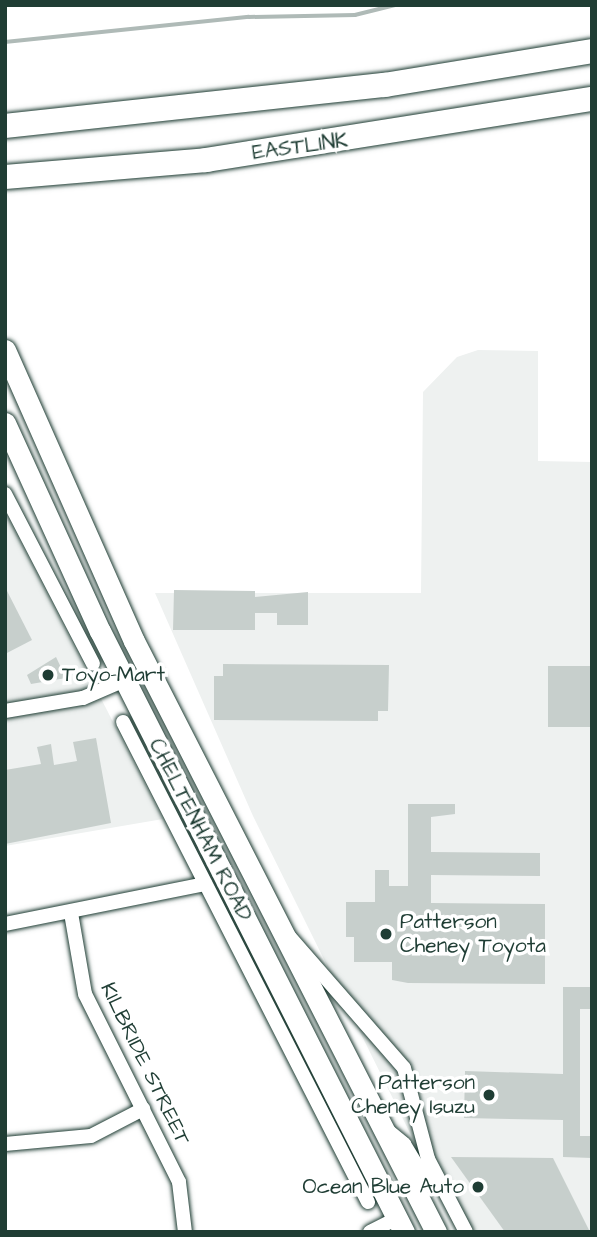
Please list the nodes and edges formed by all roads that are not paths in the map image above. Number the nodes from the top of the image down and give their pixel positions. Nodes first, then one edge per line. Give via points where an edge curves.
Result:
1 (592, 51) edge
2 (592, 99) edge
3 (592, 105) edge
4 (5, 126) edge
5 (393, 134) junction
6 (5, 177) edge
7 (5, 350) edge
8 (5, 423) edge
9 (5, 494) edge
10 (70, 620) junction
11 (100, 631) junction
12 (93, 664) dead end
13 (146, 666) junction
14 (125, 680) junction
15 (5, 711) edge
16 (123, 722) dead end
17 (162, 754) junction
18 (151, 777) junction
19 (205, 884) junction
20 (71, 913) junction
21 (5, 924) edge
22 (277, 924) junction
23 (143, 1110) junction
24 (383, 1127) junction
25 (5, 1144) edge
26 (404, 1170) junction
27 (436, 1179) junction
28 (369, 1202) dead end
29 (387, 1228) edge
30 (185, 1232) edge
31 (436, 1232) edge
32 (466, 1232) edge

1 - 4 highway via 385,85
2 - 5 highway, EASTLINK
3 - 5 highway
5 - 6 highway, EASTLINK via 206,160
7 - 13 main road, CHELTENHAM ROAD
8 - 11 main road, CHELTENHAM ROAD
9 - 10 street
10 - 11 street
10 - 12 street
11 - 14 main road, CHELTENHAM ROAD
13 - 14 main road
13 - 22 main road, CHELTENHAM ROAD
14 - 15 street via 83,698
14 - 17 main road, CHELTENHAM ROAD
16 - 18 street, CHELTENHAM ROAD
17 - 18 street
17 - 29 main road, CHELTENHAM ROAD
18 - 19 street, CHELTENHAM ROAD
19 - 20 street
19 - 28 street, CHELTENHAM ROAD
20 - 21 street
20 - 23 street, KILBRIDE STREET via 85,994
22 - 24 main road, CHELTENHAM ROAD
22 - 27 street, CHELTENHAM ROAD via 315,960 404,1068
23 - 25 street via 91,1136
23 - 30 street, KILBRIDE STREET via 179,1182
24 - 26 main road, CHELTENHAM ROAD
24 - 27 street via 404,1144 421,1172
26 - 29 main road via 406,1203
26 - 31 main road, CHELTENHAM ROAD
27 - 32 street, CHELTENHAM ROAD

